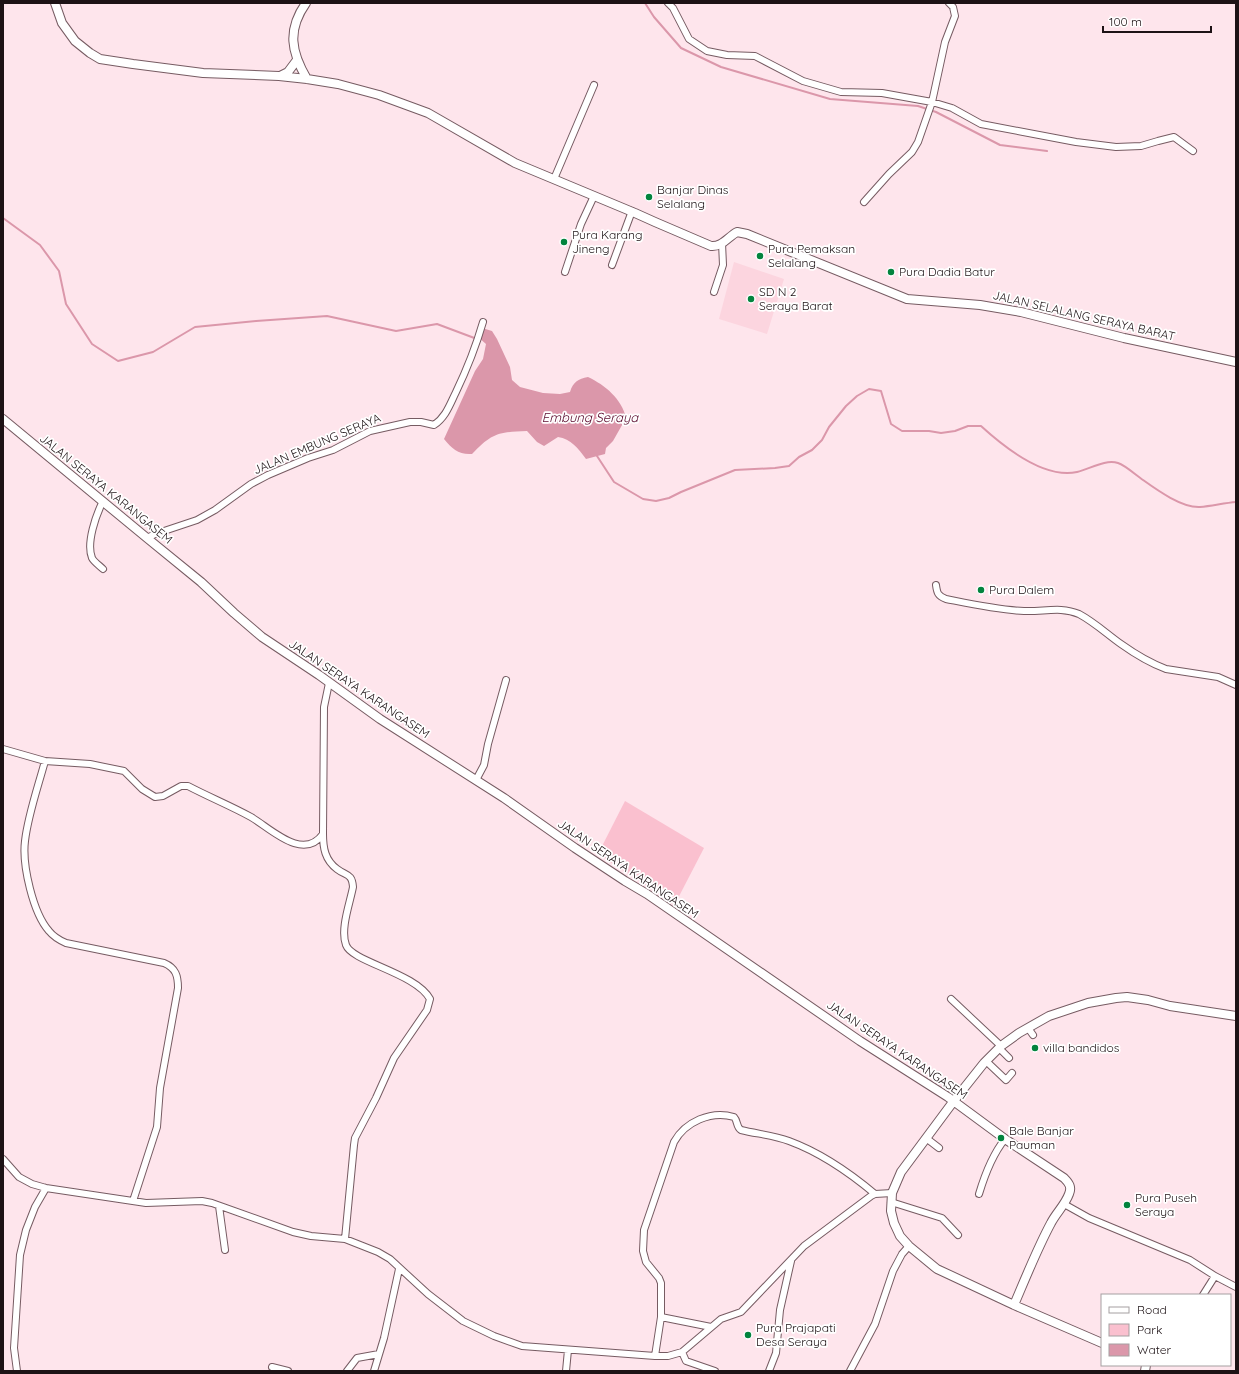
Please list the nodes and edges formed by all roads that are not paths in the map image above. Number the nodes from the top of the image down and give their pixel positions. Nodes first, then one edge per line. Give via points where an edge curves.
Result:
1 (55, 3) edge
2 (306, 3) edge
3 (668, 3) edge
4 (949, 3) edge
5 (297, 60) junction
6 (280, 76) junction
7 (307, 79) junction
8 (594, 85) dead end
9 (932, 102) junction
10 (1192, 151) dead end
11 (554, 179) junction
12 (594, 196) junction
13 (864, 202) dead end
14 (632, 211) junction
15 (722, 243) junction
16 (612, 265) dead end
17 (565, 272) dead end
18 (714, 292) dead end
19 (483, 322) dead end
20 (1236, 362) edge
21 (3, 418) edge
22 (103, 501) junction
23 (147, 538) junction
24 (103, 569) dead end
25 (936, 585) dead end
26 (506, 680) dead end
27 (329, 683) junction
28 (1236, 685) edge
29 (3, 749) edge
30 (45, 761) junction
31 (476, 780) junction
32 (323, 834) junction
33 (951, 999) dead end
34 (1236, 1016) edge
35 (1028, 1028) junction
36 (1033, 1035) dead end
37 (1000, 1047) junction
38 (1009, 1058) dead end
39 (986, 1061) junction
40 (1012, 1073) dead end
41 (953, 1102) junction
42 (926, 1138) junction
43 (1005, 1139) junction
44 (939, 1148) dead end
45 (3, 1159) edge
46 (46, 1188) junction
47 (892, 1193) junction
48 (875, 1194) junction
49 (979, 1194) dead end
50 (133, 1201) junction
51 (891, 1202) junction
52 (1064, 1204) junction
53 (219, 1206) junction
54 (958, 1235) dead end
55 (345, 1240) junction
56 (909, 1246) junction
57 (224, 1250) dead end
58 (791, 1260) junction
59 (399, 1269) junction
60 (1215, 1276) junction
61 (1236, 1286) edge
62 (1204, 1294) edge
63 (1014, 1305) junction
64 (661, 1317) junction
65 (711, 1327) junction
66 (1101, 1343) edge
67 (568, 1350) junction
68 (682, 1352) junction
69 (379, 1354) junction
70 (655, 1356) junction
71 (272, 1367) dead end
72 (17, 1371) edge
73 (288, 1371) edge
74 (347, 1371) edge
75 (374, 1371) edge
76 (566, 1371) edge
77 (715, 1371) edge
78 (769, 1371) edge
79 (850, 1371) edge

1 - 6 street via 62,23 75,41 100,59 203,72
2 - 5 street via 298,17 295,31 293,44
3 - 9 street via 689,39 707,51 755,56 803,81 841,92 882,93
4 - 9 street via 955,16 945,42
5 - 6 street via 288,72
5 - 7 street
6 - 7 street
7 - 11 street via 379,94 412,106 440,119 516,163
8 - 11 street
9 - 10 street via 952,108 981,124 995,127 1116,147 1145,146 1174,137
9 - 13 street via 912,152
11 - 12 street
12 - 14 street
12 - 17 street via 581,224
14 - 15 street via 711,246
14 - 16 street
15 - 18 street via 723,265
15 - 20 street, JALAN SELALANG SERAYA BARAT via 737,232 747,234 907,299 980,305 1021,312
19 - 23 street, JALAN EMBUNG SERAYA via 451,404 440,421 434,425 410,422 370,431 333,450 268,475 197,520
21 - 22 street, JALAN SERAYA KARANGASEM
22 - 23 street, JALAN SERAYA KARANGASEM
22 - 24 street via 95,518 91,544 92,558
23 - 27 street, JALAN SERAYA KARANGASEM via 201,582 258,634
25 - 28 street via 937,593 946,599 1018,611 1055,609 1078,614 1122,645 1159,666 1218,677
26 - 31 street via 484,764
27 - 31 street, JALAN SERAYA KARANGASEM
27 - 32 street via 324,714
29 - 30 street
30 - 32 street via 90,764 124,771 154,797 163,796 181,786 188,786 251,817 285,840 295,843 312,844
30 - 50 street via 24,846 33,898 44,924 49,932 66,943 164,963 174,969 178,978 160,1088 157,1127
31 - 41 street, JALAN SERAYA KARANGASEM
32 - 55 street via 323,850 326,856 336,868 350,877 352,882 345,928 346,945 349,950 418,985 425,990 430,999 427,1010 394,1058 355,1138
33 - 37 street
34 - 35 street via 1127,997 1088,1003 1049,1016
35 - 36 street
35 - 37 street via 1015,1040
37 - 38 street
37 - 39 street
39 - 40 street via 1006,1080
39 - 41 street
41 - 42 street
41 - 43 street, JALAN SERAYA KARANGASEM
42 - 44 street
42 - 47 street via 901,1172
43 - 49 street via 987,1169
43 - 52 street, JALAN SERAYA KARANGASEM via 1069,1183 1069,1194
45 - 46 street via 19,1177
46 - 50 street
46 - 72 street via 30,1221 20,1255 14,1348
47 - 48 street
47 - 51 street
48 - 58 street via 813,1238
48 - 64 street via 840,1168 797,1144 767,1134 741,1130 734,1117 710,1116 698,1120 674,1142 644,1230 643,1251 646,1262 661,1283
50 - 53 street via 202,1201
51 - 54 street via 942,1218
51 - 56 street via 894,1223 900,1236
52 - 60 street via 1089,1218 1190,1260
52 - 63 street, JALAN SERAYA KARANGASEM via 1050,1224
53 - 55 street via 293,1232
53 - 57 street
55 - 59 street via 384,1255
56 - 63 street via 937,1269
56 - 79 street via 893,1271 875,1324
58 - 65 street via 741,1312 726,1317
58 - 78 street via 781,1306 776,1353
59 - 67 street via 451,1312 477,1328 522,1346
59 - 69 street
60 - 61 street
60 - 62 street
63 - 66 street
64 - 65 street
64 - 70 street
65 - 68 street
67 - 70 street
67 - 76 street
68 - 70 street
68 - 77 street via 686,1361
69 - 74 street via 357,1358
69 - 75 street
71 - 73 street

